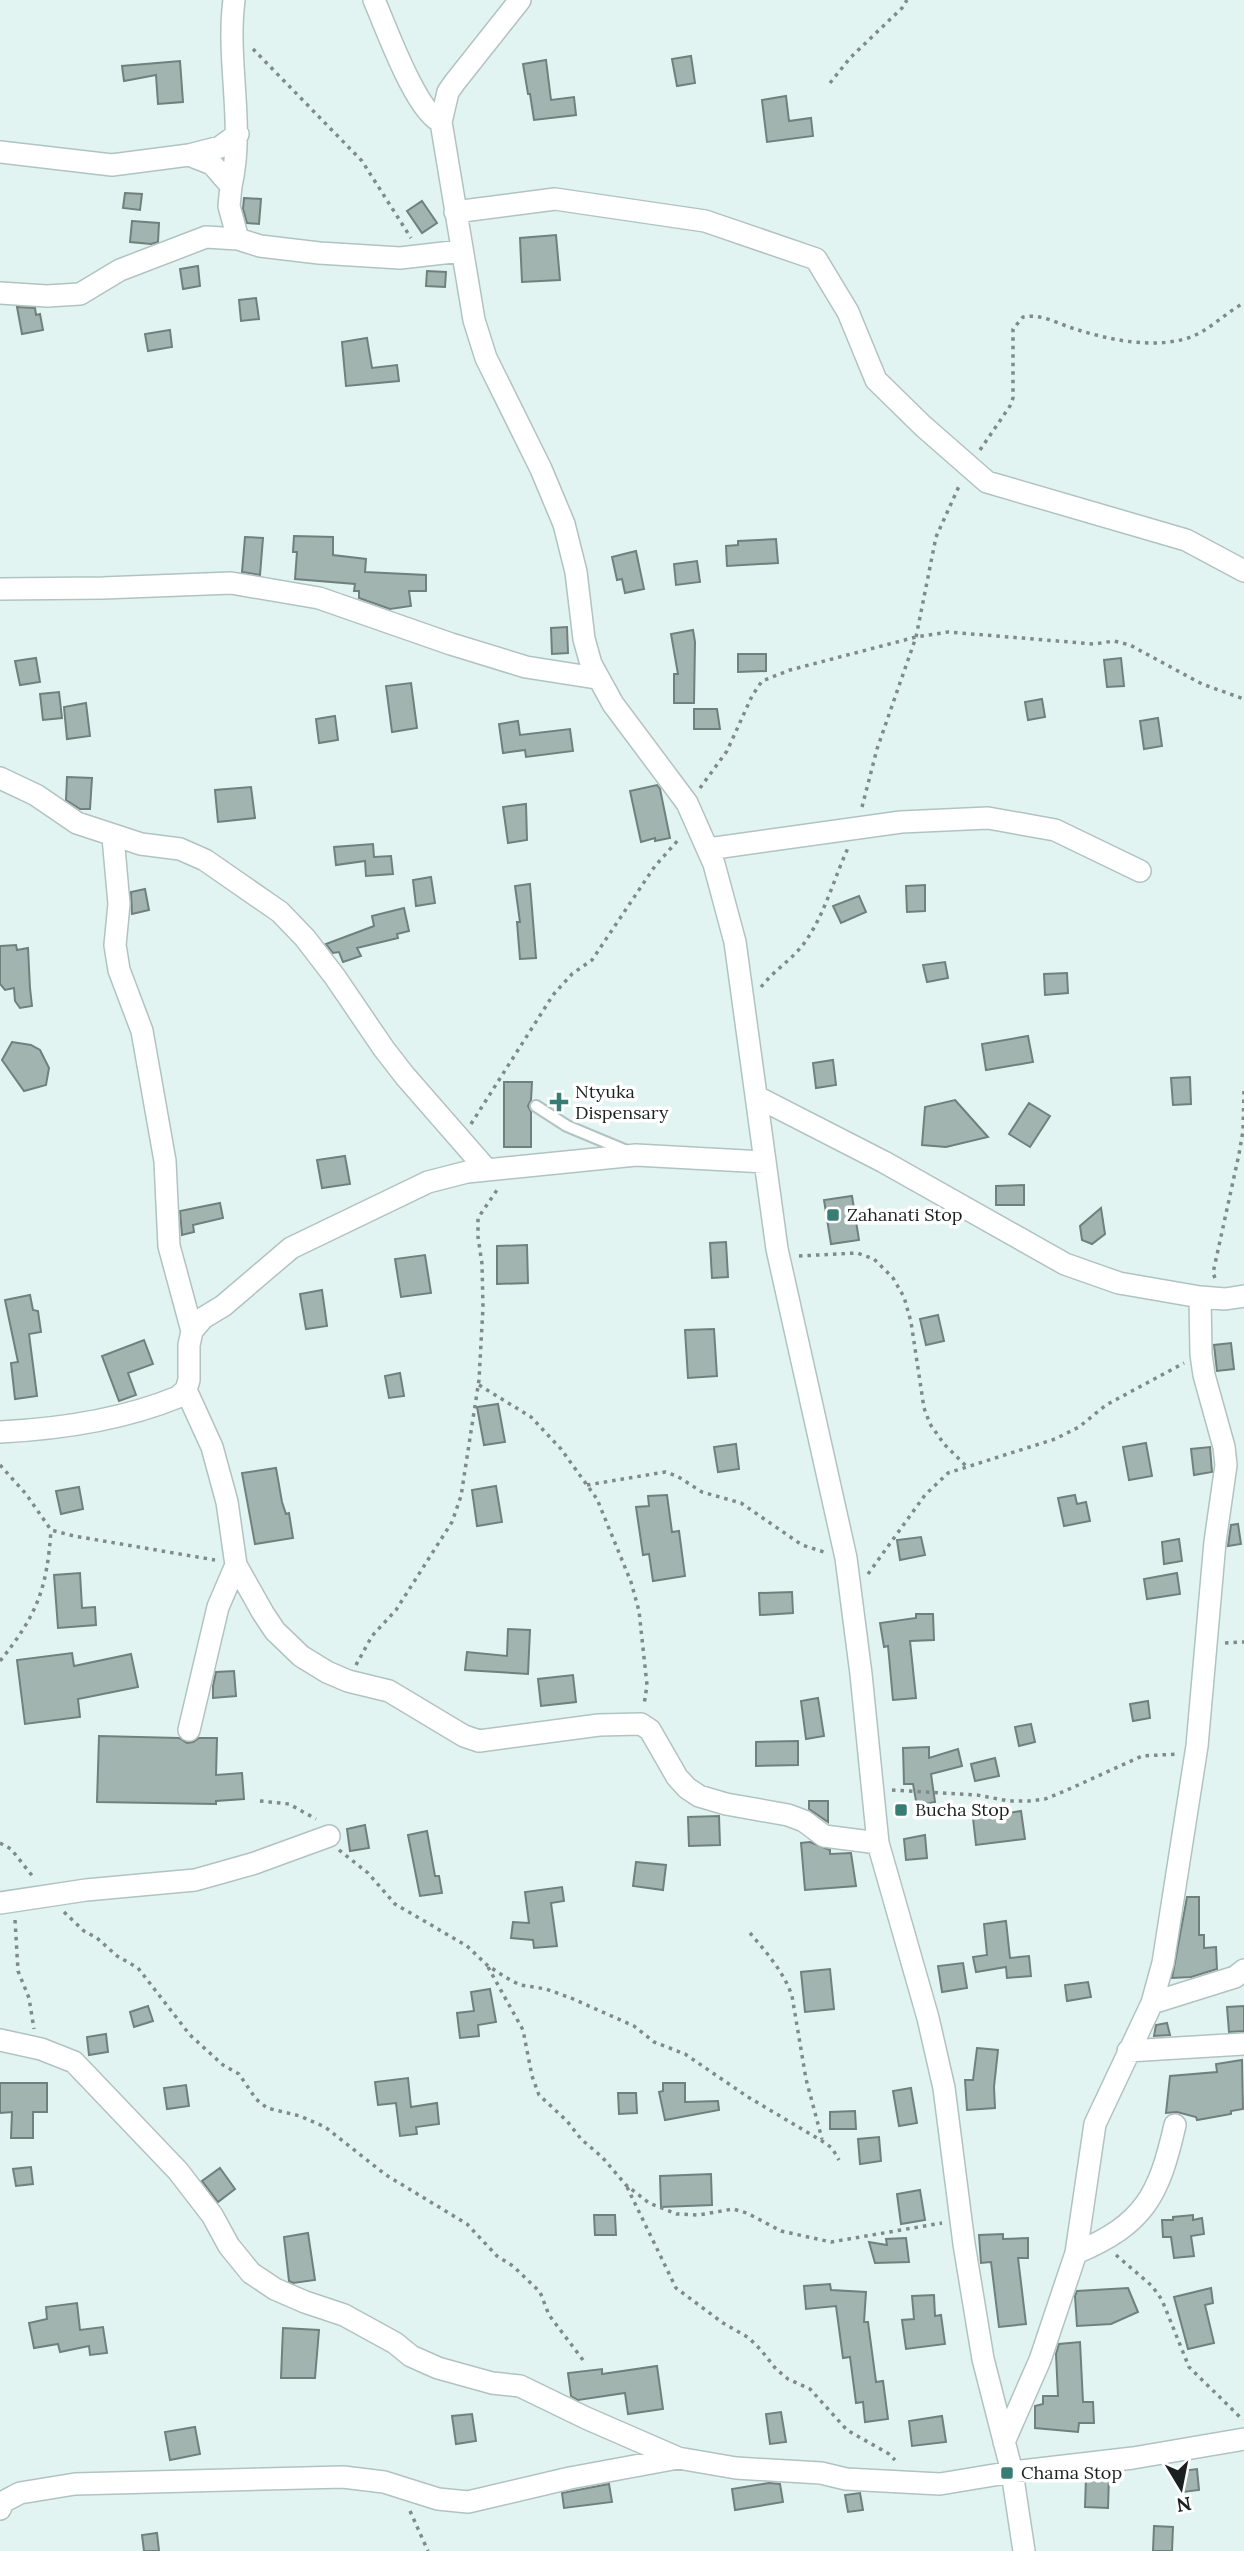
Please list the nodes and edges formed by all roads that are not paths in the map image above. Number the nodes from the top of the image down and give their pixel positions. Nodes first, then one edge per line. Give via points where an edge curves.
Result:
1 (234, 0) edge
2 (374, 0) edge
3 (520, 0) edge
4 (441, 122) junction
5 (238, 134) junction
6 (0, 152) edge
7 (189, 155) junction
8 (231, 186) junction
9 (455, 212) junction
10 (238, 239) junction
11 (461, 251) junction
12 (0, 293) edge
13 (1244, 571) edge
14 (0, 589) edge
15 (596, 678) junction
16 (0, 778) edge
17 (113, 836) junction
18 (708, 849) junction
19 (1140, 871) dead end
20 (757, 1097) junction
21 (536, 1106) dead end
22 (636, 1155) junction
23 (765, 1162) junction
24 (487, 1170) junction
25 (1200, 1297) junction
26 (1234, 1297) edge
27 (192, 1331) junction
28 (186, 1390) junction
29 (0, 1432) edge
30 (236, 1565) junction
31 (189, 1730) dead end
32 (329, 1836) road end
33 (878, 1843) junction
34 (9, 1902) edge
35 (1244, 1970) edge
36 (1153, 2003) junction
37 (0, 2040) edge
38 (1244, 2045) edge
39 (1128, 2051) junction
40 (1175, 2125) dead end
41 (1076, 2253) junction
42 (1244, 2439) edge
43 (1004, 2442) junction
44 (678, 2458) junction
45 (1012, 2472) junction
46 (1, 2504) edge
47 (1024, 2551) edge

1 - 5 street via 231,26
2 - 4 street via 420,102
3 - 4 street via 455,82
4 - 9 street
5 - 7 street via 220,147
5 - 8 street
6 - 7 street via 111,166
7 - 8 street via 212,164
8 - 10 street via 229,206
9 - 11 street
9 - 13 street via 555,199 705,221 816,260 849,312 876,380 987,482 1186,540
10 - 11 street via 319,253 400,258
10 - 12 street via 206,237 191,242 120,270 80,294
11 - 15 street via 484,351 564,524 587,653
14 - 15 street via 231,583 319,598 526,667
15 - 18 street via 692,812
16 - 17 street via 77,823
17 - 24 street via 180,849 205,860 280,912 335,977 398,1067
17 - 27 street via 119,904 115,945 119,970 142,1031 165,1161 169,1246
18 - 19 street via 901,821 988,818 1055,830
18 - 20 street via 735,942
20 - 23 street
20 - 25 street via 1065,1264 1119,1283
21 - 22 lane via 567,1126
22 - 23 street
22 - 24 street
23 - 33 street via 780,1261 846,1558
24 - 27 street via 428,1182 291,1248
25 - 26 street
25 - 36 street via 1201,1354 1226,1465 1196,1753
27 - 28 street
28 - 29 street via 166,1402 111,1419
28 - 30 street via 212,1447 228,1503
30 - 31 street via 218,1608
30 - 33 street via 275,1631 300,1656 348,1681 389,1691 464,1736 480,1741 642,1724 677,1777 699,1796 788,1815 824,1836
32 - 34 street via 195,1880
33 - 43 street via 941,2077 983,2360
35 - 36 street via 1235,1977
36 - 39 street
37 - 44 street via 74,2062 178,2171 251,2273 275,2289 344,2315 438,2368 520,2386
38 - 39 street
39 - 41 street via 1095,2124
40 - 41 street via 1166,2164 1142,2211 1100,2243
41 - 43 street via 1040,2360
42 - 45 street
43 - 45 street
44 - 45 street via 736,2468 919,2484
44 - 46 street via 468,2502 438,2500 384,2482 344,2477 75,2484 20,2493
45 - 47 street

